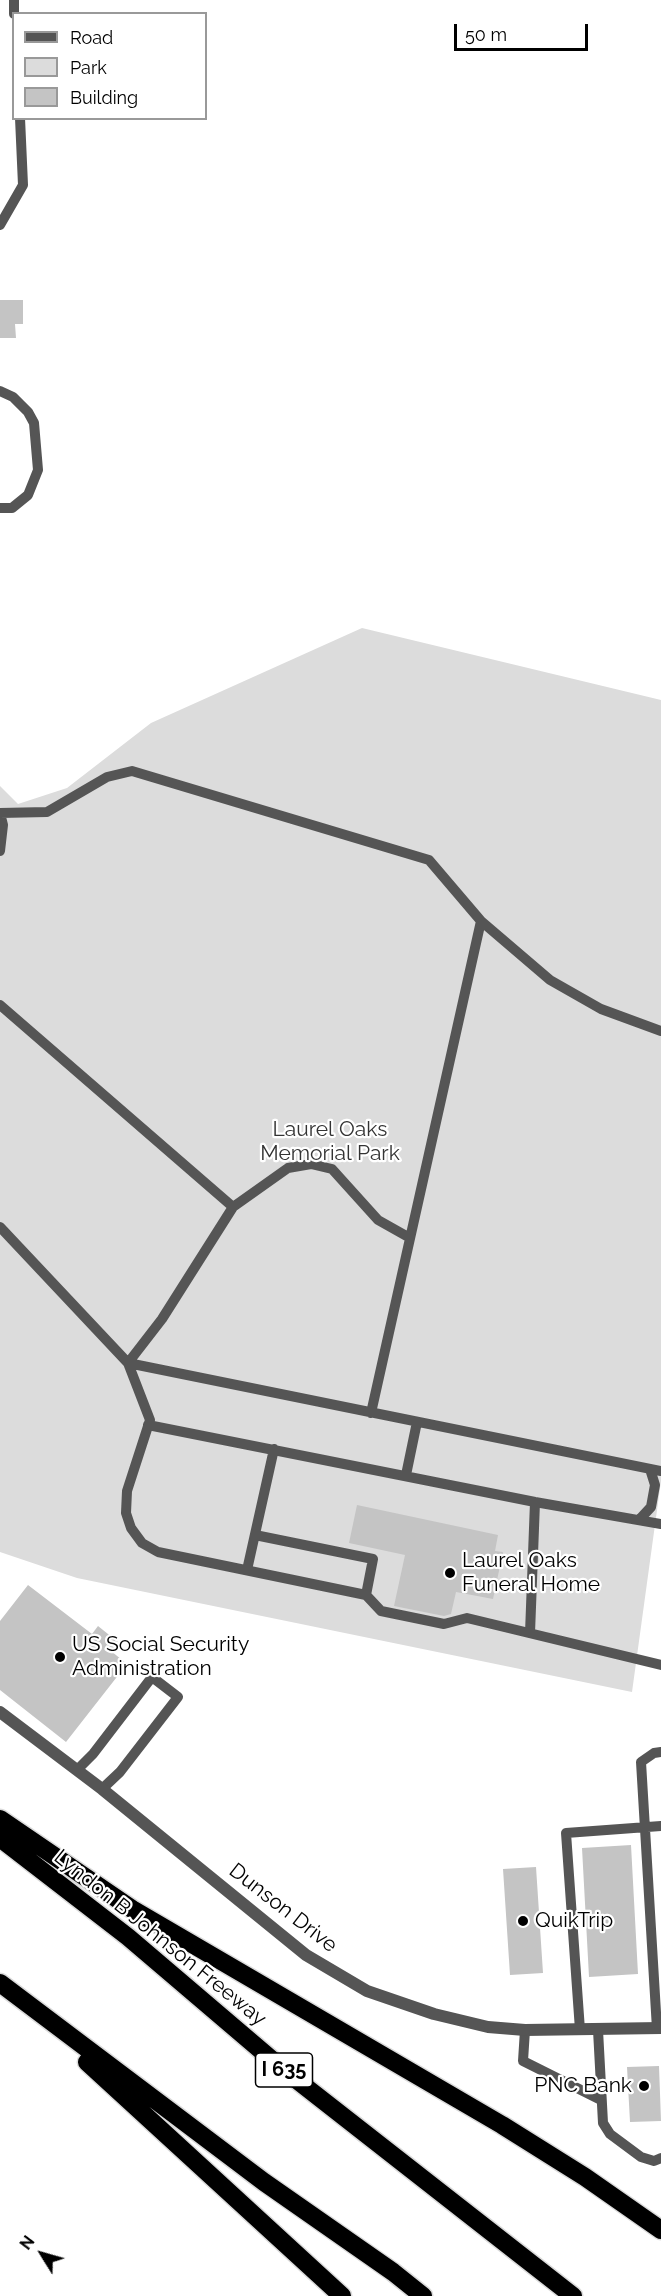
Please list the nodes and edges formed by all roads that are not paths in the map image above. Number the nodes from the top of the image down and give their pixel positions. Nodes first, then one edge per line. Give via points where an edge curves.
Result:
1 (20, 120) edge
2 (0, 225) edge
3 (0, 391) edge
4 (0, 508) edge
5 (0, 813) edge
6 (0, 851) edge
7 (481, 921) junction
8 (0, 1005) edge
9 (661, 1031) edge
10 (233, 1207) junction
11 (0, 1227) edge
12 (410, 1238) junction
13 (128, 1364) junction
14 (371, 1413) junction
15 (417, 1422) junction
16 (148, 1425) junction
17 (274, 1449) junction
18 (656, 1470) edge
19 (406, 1475) junction
20 (535, 1502) junction
21 (639, 1520) junction
22 (661, 1524) edge
23 (255, 1535) junction
24 (247, 1570) junction
25 (366, 1595) junction
26 (530, 1633) junction
27 (661, 1665) edge
28 (0, 1712) edge
29 (661, 1752) edge
30 (77, 1770) junction
31 (102, 1789) junction
32 (0, 1820) edge
33 (661, 1826) edge
34 (643, 1827) junction
35 (0, 1838) edge
36 (1, 1984) edge
37 (659, 2029) edge
38 (525, 2030) junction
39 (580, 2030) junction
40 (598, 2030) junction
41 (601, 2100) junction
42 (661, 2158) edge
43 (658, 2226) edge
44 (342, 2296) edge
45 (423, 2296) edge
46 (573, 2296) edge

1 - 2 lane via 23,185
3 - 4 lane via 13,397 34,423 38,470 28,495 12,508
5 - 6 lane
5 - 7 lane via 47,812 107,777 132,771 429,860
7 - 9 lane via 550,980 601,1009
7 - 12 lane
8 - 10 lane
10 - 12 lane via 288,1168 311,1164 332,1169 378,1220
10 - 13 lane via 162,1319
11 - 13 lane
12 - 14 lane
13 - 14 lane
13 - 16 lane via 150,1420
14 - 15 lane
15 - 18 lane
15 - 19 lane
16 - 17 lane
16 - 24 lane via 128,1491 126,1514 131,1528 142,1543 158,1552
17 - 19 lane
17 - 23 lane
18 - 21 lane via 651,1507
19 - 20 lane
20 - 21 lane
20 - 26 lane
21 - 22 lane
23 - 24 lane
23 - 25 lane via 373,1559
24 - 25 lane
25 - 26 lane via 381,1611 444,1624 467,1618
26 - 27 lane
28 - 30 street, Dunson Drive
29 - 34 lane via 641,1762
30 - 31 street, Dunson Drive
30 - 31 lane via 152,1677 178,1697 120,1772
31 - 38 street, Dunson Drive via 306,1955 367,1991 434,2014 488,2027
32 - 43 highway via 132,1909 501,2125
33 - 34 lane
34 - 37 lane
34 - 39 lane via 566,1833
35 - 46 highway, Lyndon B Johnson Freeway / I 635 via 128,1937 284,2070
36 - 44 highway
36 - 45 highway
37 - 40 street, Dunson Drive
38 - 39 street, Dunson Drive
38 - 41 lane via 524,2061
39 - 40 street, Dunson Drive
40 - 41 lane
41 - 42 lane via 603,2123 610,2134 641,2157 654,2161

